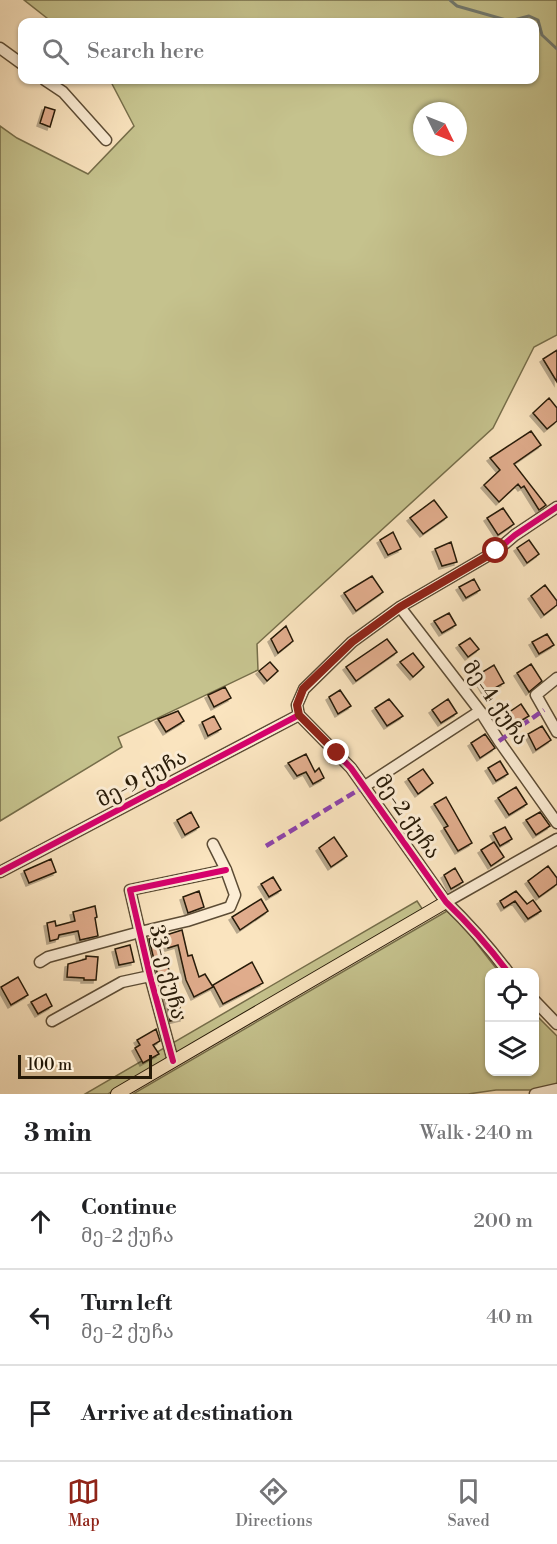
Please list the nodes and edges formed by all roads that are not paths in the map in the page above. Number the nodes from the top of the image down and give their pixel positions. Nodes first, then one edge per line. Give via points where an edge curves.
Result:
1 (0, 48) edge
2 (18, 61) edge
3 (51, 84) edge
4 (106, 140) dead end
5 (557, 507) edge
6 (400, 607) junction
7 (557, 678) edge
8 (480, 711) junction
9 (299, 715) junction
10 (557, 732) edge
11 (364, 786) junction
12 (557, 823) edge
13 (557, 839) edge
14 (213, 844) dead end
15 (226, 870) junction
16 (0, 872) edge
17 (446, 902) junction
18 (140, 932) junction
19 (40, 962) dead end
20 (505, 968) edge
21 (150, 976) junction
22 (539, 1005) edge
23 (52, 1021) dead end
24 (557, 1024) edge
25 (173, 1061) junction
26 (557, 1089) edge
27 (117, 1094) edge
28 (535, 1094) edge

1 - 2 street
3 - 4 street
5 - 6 street via 496,551
6 - 8 street, მე-4 ქუჩა
6 - 9 street via 352,642 303,689 297,705
7 - 10 street via 536,695
8 - 11 street
8 - 12 street, მე-4 ქუჩა
9 - 11 street, მე-2 ქუჩა
9 - 16 street, მე-9 ქუჩა
11 - 17 street, მე-2 ქუჩა
13 - 17 street
14 - 15 street
15 - 18 street via 236,895 230,907
15 - 18 street, 33-ე ქუჩა via 130,890
17 - 20 street, მე-2 ქუჩა
17 - 25 main road
18 - 19 street
18 - 21 street, 33-ე ქუჩა
21 - 23 street via 122,982
21 - 25 street, 33-ე ქუჩა
22 - 24 street
25 - 27 main road
26 - 28 street

